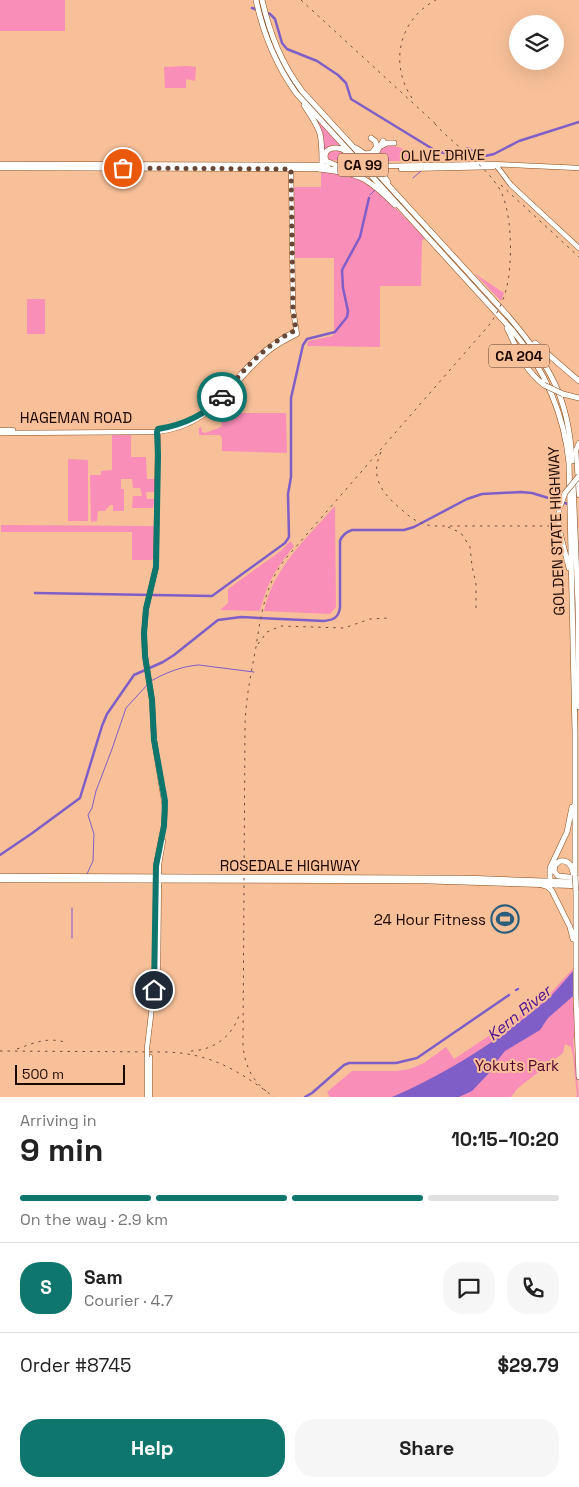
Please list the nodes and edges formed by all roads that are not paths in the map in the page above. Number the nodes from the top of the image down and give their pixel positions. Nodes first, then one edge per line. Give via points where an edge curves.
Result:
1 (262, 0) edge
2 (257, 3) edge
3 (263, 16) junction
4 (296, 93) junction
5 (320, 112) junction
6 (371, 138) dead end
7 (382, 140) dead end
8 (394, 143) dead end
9 (378, 148) junction
10 (153, 165) junction
11 (257, 165) junction
12 (450, 165) junction
13 (496, 165) junction
14 (0, 166) edge
15 (291, 167) junction
16 (321, 167) junction
17 (339, 167) junction
18 (381, 167) junction
19 (141, 168) junction
20 (246, 168) junction
21 (579, 168) edge
22 (426, 169) junction
23 (383, 188) junction
24 (403, 202) junction
25 (430, 238) junction
26 (579, 248) edge
27 (508, 316) junction
28 (503, 321) junction
29 (579, 381) edge
30 (579, 397) edge
31 (89, 429) junction
32 (136, 429) junction
33 (158, 431) junction
34 (0, 432) edge
35 (74, 432) junction
36 (120, 432) junction
37 (579, 443) edge
38 (579, 476) edge
39 (571, 478) junction
40 (579, 495) edge
41 (156, 524) junction
42 (158, 546) junction
43 (156, 562) junction
44 (156, 580) junction
45 (151, 595) junction
46 (576, 602) edge
47 (145, 629) junction
48 (148, 668) junction
49 (579, 707) edge
50 (574, 781) junction
51 (426, 873) dead end
52 (577, 877) edge
53 (0, 878) edge
54 (158, 878) junction
55 (452, 878) junction
56 (378, 879) junction
57 (550, 880) junction
58 (426, 882) junction
59 (539, 884) junction
60 (556, 885) junction
61 (579, 886) edge
62 (155, 937) junction
63 (158, 949) junction
64 (576, 962) junction
65 (149, 1048) junction
66 (579, 1077) edge
67 (149, 1097) edge

1 - 3 highway, GOLDEN STATE HIGHWAY / CA 99
2 - 3 highway, GOLDEN STATE HIGHWAY / CA 99
3 - 4 highway, GOLDEN STATE HIGHWAY / CA 99 via 271,48
3 - 5 highway, GOLDEN STATE HIGHWAY / CA 99 via 282,61
4 - 16 highway via 320,130
4 - 23 highway, GOLDEN STATE HIGHWAY / CA 99
5 - 9 highway via 360,152 368,154
5 - 24 highway, GOLDEN STATE HIGHWAY / CA 99
6 - 9 highway
7 - 9 highway
8 - 9 highway
9 - 24 highway via 374,156 376,165
10 - 11 main road
10 - 14 main road
10 - 19 main road
11 - 15 main road
11 - 20 main road
12 - 13 main road, OLIVE DRIVE
12 - 18 main road, OLIVE DRIVE
12 - 22 main road
13 - 21 main road, OLIVE DRIVE
13 - 22 main road, OLIVE DRIVE
13 - 26 main road via 510,185
14 - 19 main road
15 - 16 main road
15 - 20 main road
15 - 33 main road, HAGEMAN ROAD via 296,332 263,356 206,414 184,426
16 - 17 highway
16 - 25 highway via 352,174 372,183
17 - 18 main road, OLIVE DRIVE, bridge
17 - 23 highway via 325,160 326,152 333,148 344,150
18 - 22 main road, OLIVE DRIVE
19 - 20 main road
23 - 25 highway, GOLDEN STATE HIGHWAY / CA 99
24 - 27 highway, GOLDEN STATE HIGHWAY / CA 99
25 - 28 highway, GOLDEN STATE HIGHWAY / CA 99
27 - 29 highway, CA 204
27 - 39 highway, GOLDEN STATE HIGHWAY / CA 99 via 540,355 561,397 569,425
28 - 30 highway, CA 204, bridge via 533,376 561,393
28 - 39 highway, GOLDEN STATE HIGHWAY / CA 99 via 530,352 552,394 564,430
31 - 32 main road, HAGEMAN ROAD
31 - 34 main road, HAGEMAN ROAD
31 - 35 main road
32 - 33 main road, HAGEMAN ROAD
32 - 36 main road
33 - 36 main road, HAGEMAN ROAD
33 - 41 main road
33 - 42 main road via 161,459
34 - 35 main road, HAGEMAN ROAD
35 - 36 main road, HAGEMAN ROAD
37 - 40 main road via 576,450
38 - 46 highway, bridge via 565,493 559,510 559,529
39 - 46 highway, GOLDEN STATE HIGHWAY / CA 99
41 - 42 main road
41 - 43 main road
42 - 44 main road
43 - 44 main road
43 - 45 main road
44 - 45 main road
45 - 47 main road
45 - 47 main road
46 - 49 highway, GOLDEN STATE HIGHWAY / CA 99
46 - 50 highway, GOLDEN STATE HIGHWAY / CA 99
47 - 48 main road
47 - 48 main road
48 - 54 main road via 168,802
50 - 52 highway, GOLDEN STATE HIGHWAY / CA 99
50 - 57 highway via 568,828 550,868
51 - 55 main road via 427,876
52 - 52 highway via 558,876 554,871 555,864 560,860 567,862
52 - 57 main road, ROSEDALE HIGHWAY
52 - 64 highway, GOLDEN STATE HIGHWAY, bridge
53 - 54 main road, ROSEDALE HIGHWAY
54 - 56 main road, ROSEDALE HIGHWAY
54 - 62 main road
54 - 63 main road
55 - 56 main road, ROSEDALE HIGHWAY
55 - 57 main road, ROSEDALE HIGHWAY
55 - 58 main road
56 - 58 main road, ROSEDALE HIGHWAY
57 - 60 highway
58 - 59 main road, ROSEDALE HIGHWAY
59 - 60 main road, ROSEDALE HIGHWAY
59 - 64 highway via 550,889 564,913 572,934
60 - 61 main road, ROSEDALE HIGHWAY
62 - 63 main road
62 - 65 main road
63 - 65 main road via 158,984
64 - 66 highway
65 - 67 main road, bridge

